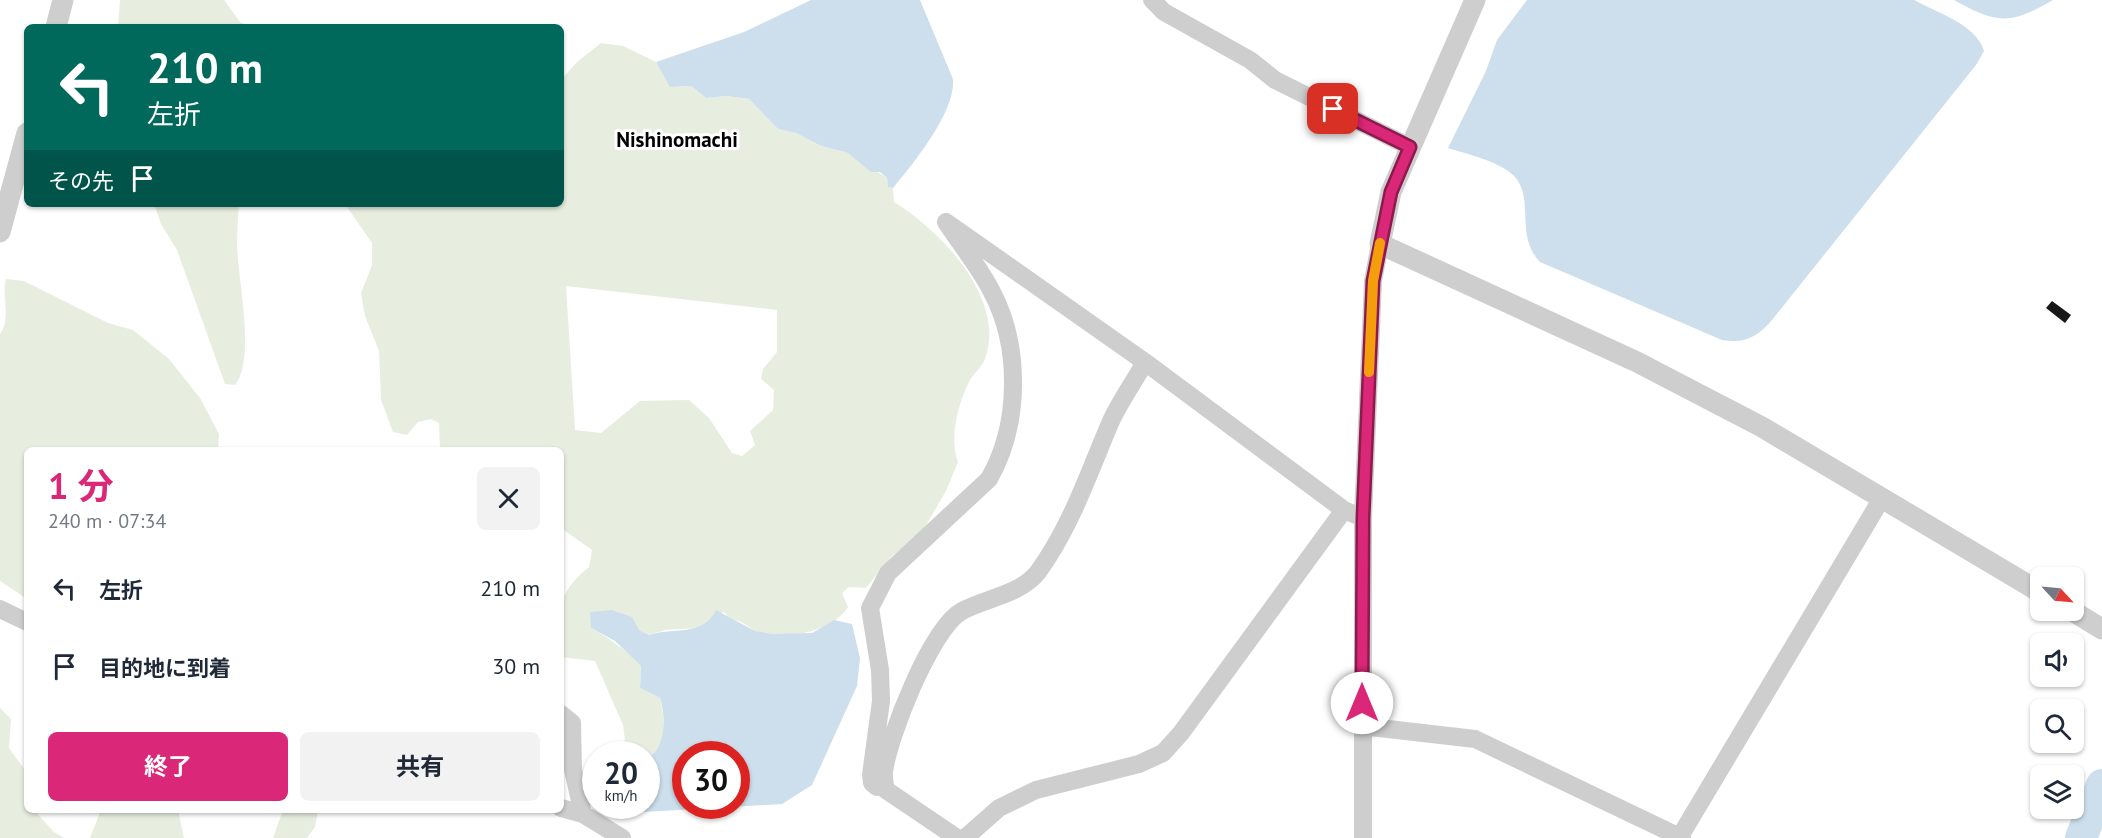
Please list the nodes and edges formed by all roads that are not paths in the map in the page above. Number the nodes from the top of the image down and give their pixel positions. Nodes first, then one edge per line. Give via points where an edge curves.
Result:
1 (63, 0) edge
2 (1152, 0) edge
3 (1475, 0) edge
4 (57, 24) edge
5 (24, 144) edge
6 (1410, 147) junction
7 (0, 232) edge
8 (1380, 244) junction
9 (1145, 362) junction
10 (1882, 498) junction
11 (1344, 510) junction
12 (1363, 518) junction
13 (2030, 586) edge
14 (0, 609) edge
15 (2084, 618) edge
16 (24, 621) edge
17 (2102, 629) edge
18 (564, 716) edge
19 (1362, 726) junction
20 (885, 785) junction
21 (564, 809) edge
22 (582, 810) edge
23 (582, 814) edge
24 (591, 819) edge
25 (622, 838) edge
26 (957, 838) edge
27 (966, 838) edge
28 (1363, 838) edge
29 (1680, 838) edge

1 - 4 street
2 - 6 street via 1164,12 1250,60 1275,80
3 - 6 street
5 - 7 street
6 - 8 street via 1391,192
8 - 10 street via 1637,362 1762,427
8 - 12 street via 1373,281
9 - 11 street
9 - 20 street via 1112,418 1058,539 1036,574 1022,586 960,612 939,638 896,724 883,774
9 - 20 street via 946,222 992,291 1001,314 1013,373 1012,405 1000,459 989,479 888,573 870,608 881,701 871,775 877,787
10 - 13 street
10 - 29 street
11 - 12 street
11 - 27 street via 1163,753 1139,764 1036,790 999,808
12 - 19 street
14 - 16 street
15 - 17 street
18 - 22 street via 572,723 573,770
19 - 28 street
19 - 29 street via 1475,739
20 - 26 street via 886,790
21 - 23 street
24 - 25 street

